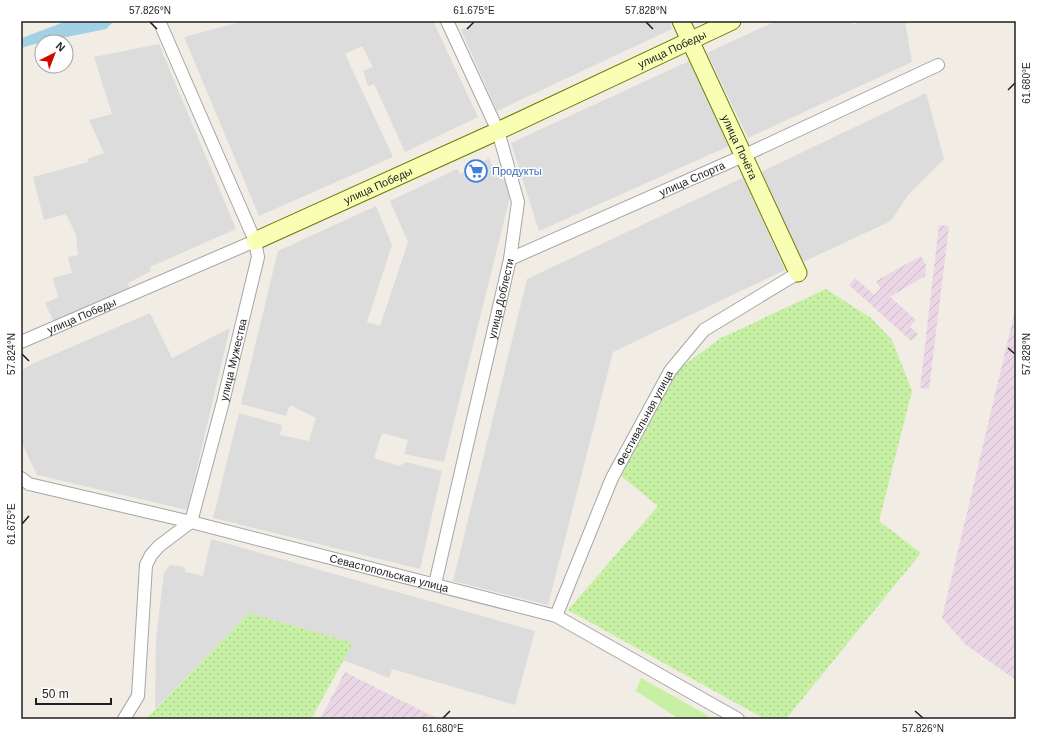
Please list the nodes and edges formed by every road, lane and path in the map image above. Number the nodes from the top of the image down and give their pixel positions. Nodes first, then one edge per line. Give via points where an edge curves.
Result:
1 (681, 21) edge
2 (732, 21) edge
3 (162, 22) edge
4 (451, 22) edge
5 (690, 41) junction
6 (938, 65) dead end
7 (498, 131) junction
8 (743, 156) junction
9 (255, 241) junction
10 (510, 259) junction
11 (798, 273) joint
12 (21, 342) edge
13 (21, 478) edge
14 (191, 522) junction
15 (435, 584) junction
16 (556, 616) junction
17 (719, 714) edge
18 (124, 719) edge
19 (738, 719) edge

1 - 5 street, улица Почёта
2 - 5 street, улица Победы
3 - 9 street, улица Мужества
4 - 7 street, улица Доблести
5 - 7 street, улица Победы
5 - 8 street, улица Почёта
6 - 8 street, улица Спорта
7 - 9 street, улица Победы
7 - 10 street, улица Доблести via 518,202
8 - 10 street, улица Спорта
8 - 11 street, улица Почёта
9 - 12 street, улица Победы
9 - 14 street, улица Мужества via 258,258
10 - 15 street, улица Доблести
11 - 16 street, Фестивальная улица via 704,330 670,371 612,478
13 - 14 street, Севастопольская улица via 29,484
14 - 15 street, Севастопольская улица
14 - 18 street via 159,546 146,565 138,696
15 - 16 street, Севастопольская улица
16 - 17 street, Севастопольская улица
17 - 19 street, Севастопольская улица

